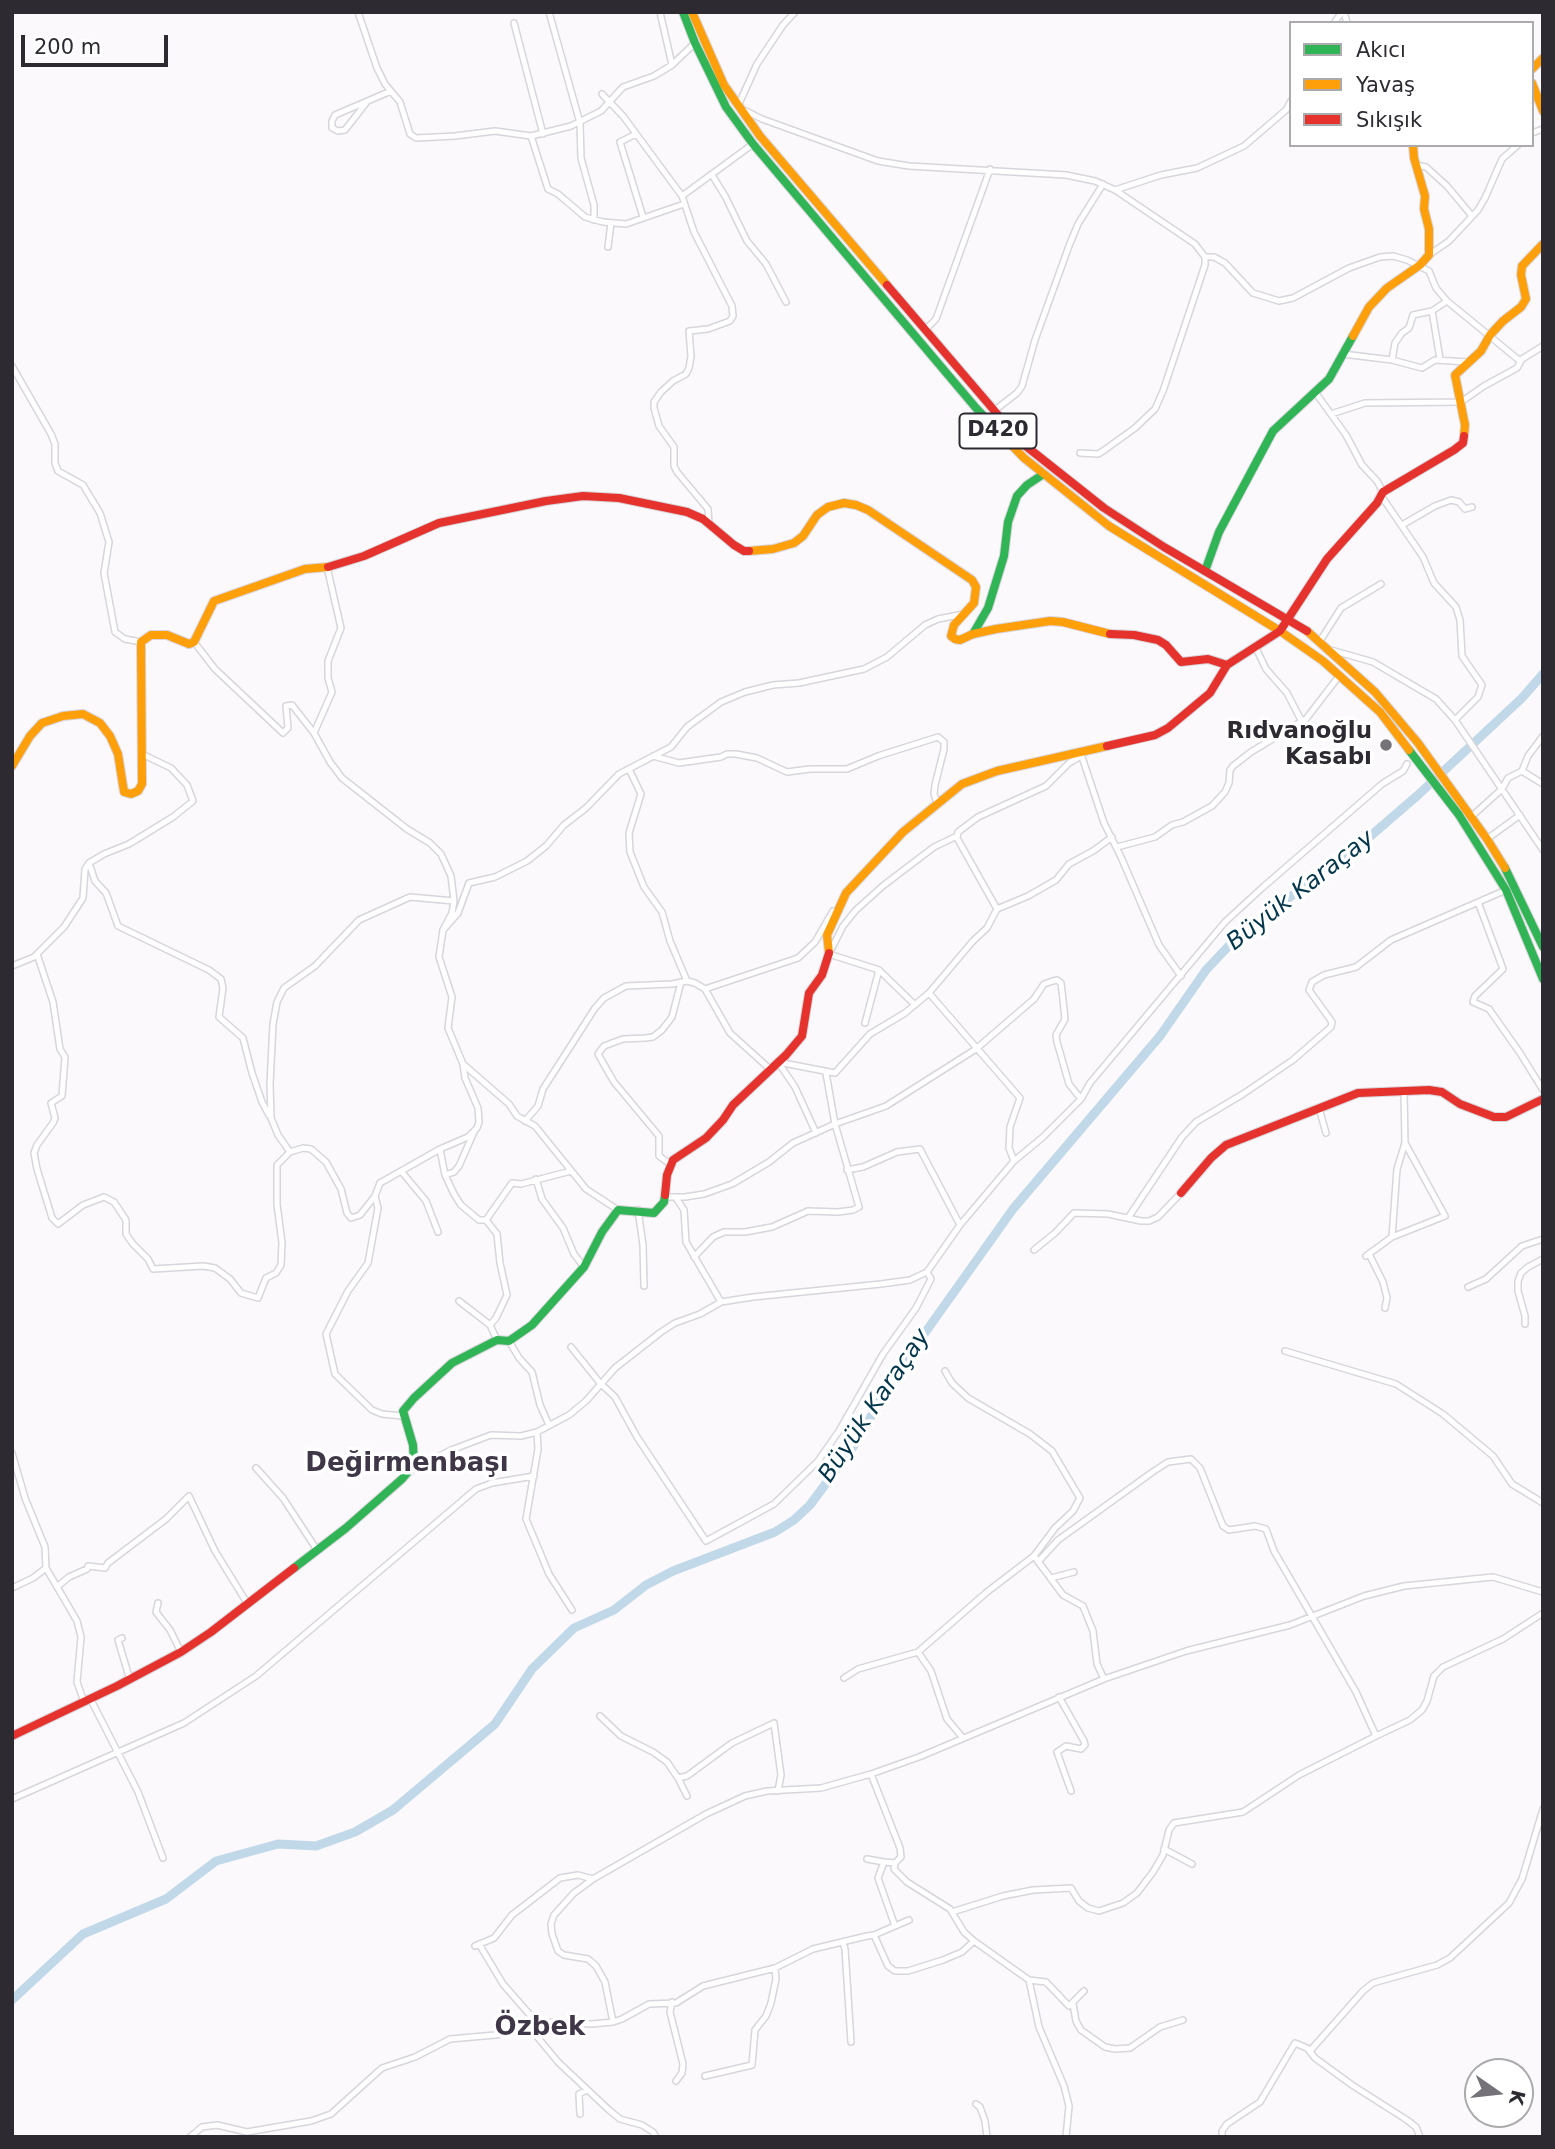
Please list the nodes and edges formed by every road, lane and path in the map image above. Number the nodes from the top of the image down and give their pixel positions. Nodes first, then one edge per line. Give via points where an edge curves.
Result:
1 (358, 12) edge
2 (549, 12) edge
3 (660, 12) edge
4 (683, 12) edge
5 (691, 12) edge
6 (795, 12) edge
7 (514, 23) dead end
8 (695, 43) junction
9 (672, 65) junction
10 (1534, 86) edge
11 (391, 91) junction
12 (602, 93) dead end
13 (611, 102) junction
14 (366, 103) junction
15 (1289, 105) edge
16 (738, 107) junction
17 (1543, 111) edge
18 (580, 123) junction
19 (543, 134) junction
20 (636, 134) junction
21 (531, 136) junction
22 (753, 144) junction
23 (1413, 147) edge
24 (1516, 147) edge
25 (1415, 164) junction
26 (990, 169) junction
27 (712, 175) junction
28 (1103, 184) junction
29 (1115, 190) junction
30 (682, 195) junction
31 (684, 204) junction
32 (1472, 216) junction
33 (643, 217) junction
34 (594, 220) junction
35 (611, 223) junction
36 (1543, 244) edge
37 (608, 247) dead end
38 (1429, 255) junction
39 (1205, 257) junction
40 (1420, 265) junction
41 (1447, 301) junction
42 (786, 302) dead end
43 (1432, 311) junction
44 (925, 330) junction
45 (1490, 335) junction
46 (1543, 346) edge
47 (1343, 354) junction
48 (1440, 359) junction
49 (1392, 360) junction
50 (1520, 361) junction
51 (1469, 362) junction
52 (12, 366) edge
53 (1315, 392) junction
54 (1461, 402) junction
55 (993, 411) junction
56 (1331, 414) junction
57 (1080, 453) dead end
58 (1042, 475) junction
59 (1382, 494) junction
60 (1472, 507) dead end
61 (709, 524) junction
62 (1402, 525) junction
63 (327, 566) junction
64 (1205, 571) junction
65 (1381, 583) dead end
66 (964, 614) junction
67 (1289, 618) junction
68 (1280, 631) junction
69 (973, 634) junction
70 (1320, 641) junction
71 (141, 642) junction
72 (194, 642) junction
73 (1255, 646) junction
74 (1329, 649) junction
75 (1227, 665) junction
76 (1339, 676) junction
77 (1455, 720) junction
78 (1302, 722) junction
79 (314, 733) junction
80 (1543, 736) edge
81 (1081, 753) junction
82 (142, 754) junction
83 (652, 756) junction
84 (1406, 764) dead end
85 (12, 765) edge
86 (629, 769) junction
87 (1521, 771) junction
88 (1543, 784) edge
89 (1500, 786) junction
90 (937, 802) junction
91 (1520, 815) junction
92 (1472, 816) junction
93 (957, 836) junction
94 (1112, 837) junction
95 (1487, 839) junction
96 (1117, 847) junction
97 (1543, 850) edge
98 (89, 863) junction
99 (1506, 890) junction
100 (454, 901) junction
101 (1478, 902) junction
102 (837, 909) junction
103 (997, 909) junction
104 (443, 930) junction
105 (1543, 947) edge
106 (37, 954) junction
107 (829, 954) junction
108 (12, 967) edge
109 (879, 970) junction
110 (1181, 976) junction
111 (1543, 979) edge
112 (684, 981) junction
113 (705, 989) junction
114 (929, 993) junction
115 (915, 1005) junction
116 (865, 1023) dead end
117 (976, 1049) junction
118 (778, 1062) junction
119 (463, 1064) junction
120 (771, 1070) junction
121 (826, 1073) junction
122 (1543, 1090) edge
123 (1404, 1091) junction
124 (1081, 1099) junction
125 (1543, 1100) edge
126 (1319, 1108) junction
127 (271, 1118) junction
128 (525, 1121) junction
129 (835, 1124) junction
130 (474, 1132) junction
131 (816, 1133) junction
132 (1326, 1133) dead end
133 (1405, 1143) junction
134 (440, 1149) junction
135 (290, 1152) junction
136 (1014, 1161) junction
137 (670, 1164) junction
138 (847, 1170) junction
139 (401, 1171) junction
140 (571, 1171) junction
141 (445, 1175) junction
142 (536, 1179) junction
143 (1181, 1193) joint
144 (375, 1196) junction
145 (665, 1197) junction
146 (676, 1198) junction
147 (618, 1210) junction
148 (638, 1210) junction
149 (1128, 1218) junction
150 (486, 1220) junction
151 (960, 1225) junction
152 (438, 1232) dead end
153 (1392, 1237) junction
154 (1543, 1239) edge
155 (1034, 1250) dead end
156 (694, 1257) junction
157 (1543, 1259) edge
158 (584, 1267) junction
159 (927, 1272) junction
160 (645, 1286) dead end
161 (1468, 1287) dead end
162 (459, 1301) dead end
163 (721, 1302) junction
164 (1385, 1308) dead end
165 (1525, 1324) dead end
166 (491, 1325) junction
167 (497, 1340) junction
168 (509, 1341) junction
169 (571, 1347) dead end
170 (1285, 1350) dead end
171 (945, 1371) dead end
172 (600, 1383) junction
173 (403, 1416) junction
174 (549, 1425) junction
175 (537, 1432) junction
176 (12, 1453) edge
177 (414, 1465) junction
178 (256, 1468) dead end
179 (534, 1476) junction
180 (1543, 1503) edge
181 (317, 1550) junction
182 (1034, 1556) junction
183 (1038, 1562) junction
184 (46, 1568) junction
185 (1074, 1572) dead end
186 (1051, 1578) junction
187 (58, 1586) junction
188 (12, 1588) edge
189 (1543, 1591) edge
190 (158, 1602) dead end
191 (247, 1603) junction
192 (572, 1610) dead end
193 (1543, 1613) edge
194 (1312, 1617) junction
195 (122, 1638) dead end
196 (181, 1652) junction
197 (918, 1652) junction
198 (844, 1678) dead end
199 (130, 1679) junction
200 (1104, 1679) junction
201 (1059, 1697) junction
202 (87, 1700) junction
203 (600, 1716) dead end
204 (12, 1736) edge
205 (1376, 1736) junction
206 (963, 1738) junction
207 (120, 1753) junction
208 (872, 1774) junction
209 (678, 1778) junction
210 (778, 1791) junction
211 (1072, 1791) dead end
212 (687, 1796) dead end
213 (12, 1799) edge
214 (1543, 1809) edge
215 (1164, 1849) junction
216 (163, 1858) dead end
217 (867, 1859) dead end
218 (884, 1862) junction
219 (895, 1863) junction
220 (1192, 1864) dead end
221 (593, 1879) junction
222 (952, 1912) junction
223 (909, 1920) dead end
224 (895, 1926) junction
225 (873, 1935) junction
226 (974, 1941) junction
227 (843, 1943) junction
228 (775, 1968) junction
229 (1030, 1980) junction
230 (1084, 1991) dead end
231 (672, 2002) junction
232 (1073, 2004) junction
233 (1183, 2020) dead end
234 (613, 2022) junction
235 (537, 2023) junction
236 (529, 2027) junction
237 (851, 2042) dead end
238 (1310, 2052) junction
239 (705, 2076) dead end
240 (676, 2081) dead end
241 (587, 2090) junction
242 (976, 2104) dead end
243 (580, 2114) dead end
244 (190, 2137) edge
245 (656, 2137) edge
246 (987, 2137) edge
247 (1066, 2137) edge
248 (1222, 2137) edge
249 (1420, 2137) edge

1 - 11 street via 377,68
2 - 18 street
3 - 9 street
4 - 8 main road, D420
5 - 16 main road, D420
6 - 16 street via 757,64
7 - 19 street
8 - 9 street
8 - 22 main road, D420 via 726,107
9 - 13 street via 623,87
10 - 17 main road
11 - 14 street
11 - 21 street via 414,137 495,131
12 - 13 street
13 - 18 street
13 - 20 street
14 - 14 street via 335,115 332,128 345,130
15 - 29 street via 1244,146 1197,168
16 - 26 street via 878,160
16 - 44 main road, D420
18 - 19 street
18 - 34 street
19 - 21 street
20 - 30 street
20 - 33 street via 620,142
21 - 34 street via 548,190
22 - 27 street
22 - 58 main road, D420 via 976,408
23 - 25 main road
24 - 32 street via 1502,159
25 - 32 street via 1426,167 1447,186
25 - 38 main road via 1424,196
26 - 28 street via 1066,175
26 - 44 street via 936,319
27 - 30 street
27 - 42 street
28 - 29 street
28 - 55 street via 1065,254 1020,390
29 - 39 street via 1195,244
30 - 31 street
31 - 33 street
31 - 61 street via 733,316 730,321 689,331 689,368 661,392 654,408 659,426 674,447 674,466 708,509
32 - 38 street
33 - 35 street via 626,224
34 - 35 street
35 - 37 street
36 - 45 main road via 1522,266 1526,299
38 - 40 main road
39 - 40 street via 1225,263 1254,293 1279,301 1380,257 1393,256
39 - 57 street via 1155,409 1098,454
40 - 41 street via 1429,271
40 - 47 main road via 1369,307
41 - 43 street
41 - 45 street
43 - 48 street
43 - 49 street via 1413,316 1409,328 1397,339
44 - 55 main road, D420
45 - 50 street
45 - 51 main road
46 - 50 street
47 - 49 street
47 - 53 main road via 1329,379
48 - 49 street via 1422,368
48 - 51 street
50 - 54 street via 1517,368
51 - 54 main road via 1455,375
52 - 71 street via 51,434 58,471 83,485 100,513 109,542 104,573 116,632
53 - 56 street
53 - 64 main road via 1265,443 1219,532
54 - 56 street via 1365,403
54 - 59 main road via 1463,443
55 - 64 main road, D420 via 1022,443 1070,482
56 - 59 street
58 - 68 main road, D420 via 1109,526
58 - 69 main road via 1017,496 991,598
59 - 62 street
59 - 67 main road via 1327,559
60 - 62 street via 1465,509 1456,500 1446,501
61 - 63 main road via 664,506 583,496 439,523 369,554
61 - 66 main road via 744,551 774,549 794,543 828,507 856,505 968,576 976,595
62 - 77 street via 1434,583 1456,607 1462,656 1482,685 1478,697
63 - 72 main road via 305,569 214,601
63 - 79 street via 341,628 328,661 332,692
64 - 67 main road, D420
65 - 70 street via 1347,602
66 - 69 main road via 951,636 960,640
66 - 83 street via 925,625 887,657 864,669 730,697 687,727 671,747
67 - 68 main road
67 - 70 main road, D420
68 - 73 main road
68 - 76 main road, D420
69 - 75 main road via 1062,622 1103,634 1158,640 1181,662 1208,659
70 - 74 main road, D420
71 - 72 main road via 159,634
71 - 82 main road
72 - 79 street via 215,669 280,731 289,728 288,704
73 - 75 main road
73 - 78 street
74 - 77 street via 1373,662 1415,685
74 - 92 main road, D420 via 1376,692
75 - 81 main road via 1210,693 1168,728
76 - 78 street
76 - 99 main road, D420 via 1380,712 1411,751 1459,815
77 - 89 street
78 - 96 street via 1238,762 1230,770 1225,792 1207,809 1155,837
79 - 100 street via 342,778 436,848 451,876
80 - 87 street
81 - 90 main road via 997,771 962,784
81 - 93 street via 1046,786 978,817
81 - 94 street
82 - 85 main road via 142,784 138,791 124,792 110,736 100,723 82,714 42,723
82 - 98 street via 171,768 187,785 193,801 129,844
83 - 86 street
83 - 90 street via 679,763 736,754 787,772 847,769 938,737 944,749 935,785
84 - 110 street via 1239,908
86 - 104 street via 527,861 495,877 469,883 458,913
86 - 112 street via 641,794 629,833 631,852 644,887 662,912
87 - 88 street
87 - 89 street
89 - 91 street
89 - 92 street
90 - 102 main road via 903,832 846,893
91 - 95 street
91 - 97 street
92 - 95 main road, D420
93 - 103 street
93 - 107 street via 934,847 856,910
94 - 96 street
94 - 103 street via 1069,864 1056,880
95 - 105 main road, D420
96 - 110 street via 1159,945
98 - 106 street via 79,906
98 - 127 street via 118,926 221,979 219,1017 243,1038 258,1092
99 - 101 street
99 - 111 main road
100 - 104 street
100 - 127 street via 410,897 359,920 315,966 284,988 273,1024
101 - 122 street via 1503,969 1473,1002 1489,1009
101 - 149 street via 1391,940 1356,967 1312,982 1309,990 1331,1027 1293,1060 1196,1122
102 - 107 main road via 827,935
102 - 113 street via 816,942 798,958
103 - 114 street via 987,928
104 - 119 street via 439,957 452,997 448,1028
106 - 108 street
106 - 135 street via 65,1057 62,1096 51,1102 55,1118 34,1153 52,1218 58,1224 83,1205 104,1197 114,1202 126,1220 126,1234 153,1269 215,1268 241,1293 258,1298 266,1278 281,1265 278,1165
107 - 109 street
107 - 118 main road via 809,993 802,1036
109 - 115 street
109 - 116 street
110 - 124 street
112 - 113 street
112 - 128 street via 626,986 604,999
112 - 137 street via 672,1017 662,1030 653,1037 622,1039 604,1046 598,1054 614,1082 659,1136 659,1156
113 - 120 street via 730,1033
114 - 115 street
114 - 117 street
115 - 121 street via 870,1034 835,1073
117 - 124 street via 1034,999 1044,984 1057,980 1065,1019 1057,1042 1069,1084
117 - 129 street via 886,1106
117 - 136 street via 1020,1098 1010,1128 1009,1149
118 - 120 main road
118 - 121 street
118 - 131 street
119 - 128 street
119 - 130 street via 479,1115
120 - 137 main road via 706,1138
121 - 129 street
123 - 125 main road via 1442,1092 1494,1117 1506,1117
123 - 126 main road via 1358,1093
123 - 133 street
124 - 136 street
126 - 132 street
126 - 143 main road via 1226,1145
127 - 135 street
128 - 140 street via 535,1126
129 - 131 street
129 - 138 street
130 - 134 street
130 - 141 street via 460,1166
131 - 146 street via 732,1184
133 - 153 street via 1397,1169
133 - 153 street via 1445,1216
134 - 139 street
134 - 141 street
135 - 144 street via 311,1149 326,1162 351,1218 360,1215
136 - 151 street
137 - 145 main road
138 - 151 street via 920,1149
138 - 156 street via 859,1207 808,1211 772,1227 724,1232
139 - 144 street via 380,1182
139 - 152 street via 426,1201
140 - 142 street
140 - 147 street via 586,1189
141 - 150 street via 461,1205 479,1220
142 - 150 street via 512,1183
142 - 158 street via 542,1199
143 - 149 street via 1158,1217 1141,1222
144 - 173 street via 378,1208 368,1263 348,1291 326,1337 335,1374 372,1409
145 - 146 street
145 - 148 main road via 654,1213
146 - 156 street via 684,1210 686,1242
147 - 148 main road
147 - 158 main road
148 - 160 street
149 - 155 street via 1074,1213
150 - 166 street via 497,1234 507,1295
151 - 159 street
153 - 164 street via 1368,1255 1383,1282
154 - 161 street via 1522,1246 1486,1279
156 - 163 street
157 - 165 street via 1521,1273 1518,1281
158 - 168 main road via 532,1325
159 - 163 street via 909,1280
159 - 172 street via 931,1279 916,1308 818,1461 774,1504 706,1541 615,1397
162 - 166 street
163 - 172 street via 675,1322
166 - 167 street
167 - 168 main road
167 - 173 main road via 452,1363 414,1398
168 - 174 street via 532,1372
169 - 172 street
170 - 180 street via 1395,1384 1450,1420 1493,1456 1512,1484
171 - 182 street via 968,1398 1052,1451 1080,1498
172 - 174 street via 586,1401
173 - 177 main road
174 - 175 street
175 - 177 street via 491,1435
175 - 179 street
176 - 184 street via 45,1547
177 - 181 main road
178 - 181 street via 283,1498
179 - 192 street via 526,1519 549,1574
179 - 207 street via 475,1489 256,1675 184,1723
181 - 191 main road
182 - 183 street
182 - 197 street
183 - 186 street
183 - 194 street via 1058,1540 1154,1471 1168,1462 1191,1459 1200,1468 1223,1526 1229,1530 1266,1529 1273,1551
184 - 187 street
184 - 188 street
185 - 186 street
186 - 200 street via 1063,1595 1083,1606
187 - 191 street via 88,1566 105,1568 189,1496
187 - 202 street via 79,1628 77,1682
189 - 194 street via 1493,1577 1404,1586 1363,1596
190 - 196 street via 156,1612
191 - 196 main road
193 - 205 street via 1503,1639 1443,1667 1430,1683 1422,1710
194 - 200 street
194 - 205 street
195 - 199 street via 118,1640
196 - 199 main road
197 - 198 street via 858,1669
197 - 206 street via 931,1671 947,1719
199 - 202 main road
200 - 201 street
201 - 206 street
201 - 211 street via 1085,1745 1081,1749 1066,1746 1057,1752
202 - 204 main road
202 - 207 street
203 - 209 street via 621,1736 667,1762
205 - 215 street via 1300,1775 1244,1812 1174,1823
206 - 208 street
207 - 213 street
207 - 216 street
208 - 210 street via 821,1788
208 - 219 street via 900,1848 901,1857
209 - 210 street via 732,1743 775,1723 781,1775
209 - 212 street
210 - 221 street via 746,1796 716,1809
214 - 238 street via 1522,1879 1509,1903 1450,1958 1363,1990
215 - 220 street
215 - 222 street via 1137,1893 1107,1909 1088,1908 1072,1888 1032,1890
217 - 218 street
218 - 219 street
218 - 224 street via 878,1878
219 - 222 street via 894,1870 906,1882
221 - 234 street via 554,1915 552,1934 558,1951 588,1959 596,1966 605,1982
221 - 235 street via 578,1874 560,1878 512,1915 495,1938 477,1945
222 - 226 street
223 - 224 street
224 - 225 street
225 - 226 street via 895,1971 943,1960
225 - 227 street
226 - 229 street
227 - 228 street via 813,1949
227 - 237 street
228 - 231 street via 703,1986
228 - 239 street via 771,2003 755,2030 752,2066
229 - 232 street via 1046,1982 1069,2006
229 - 247 street via 1039,2027 1069,2106
230 - 232 street
231 - 234 street via 649,2004
231 - 240 street via 670,2012 683,2064
232 - 233 street via 1081,2030 1115,2049 1130,2048 1160,2028
234 - 235 street
235 - 236 street
236 - 241 street
236 - 244 street via 450,2039 390,2064 331,2114 311,2121 247,2132 202,2127
238 - 248 street via 1295,2043 1260,2102 1227,2124
238 - 249 street via 1416,2127
241 - 243 street via 579,2094
241 - 245 street via 620,2119 642,2125
242 - 246 street

